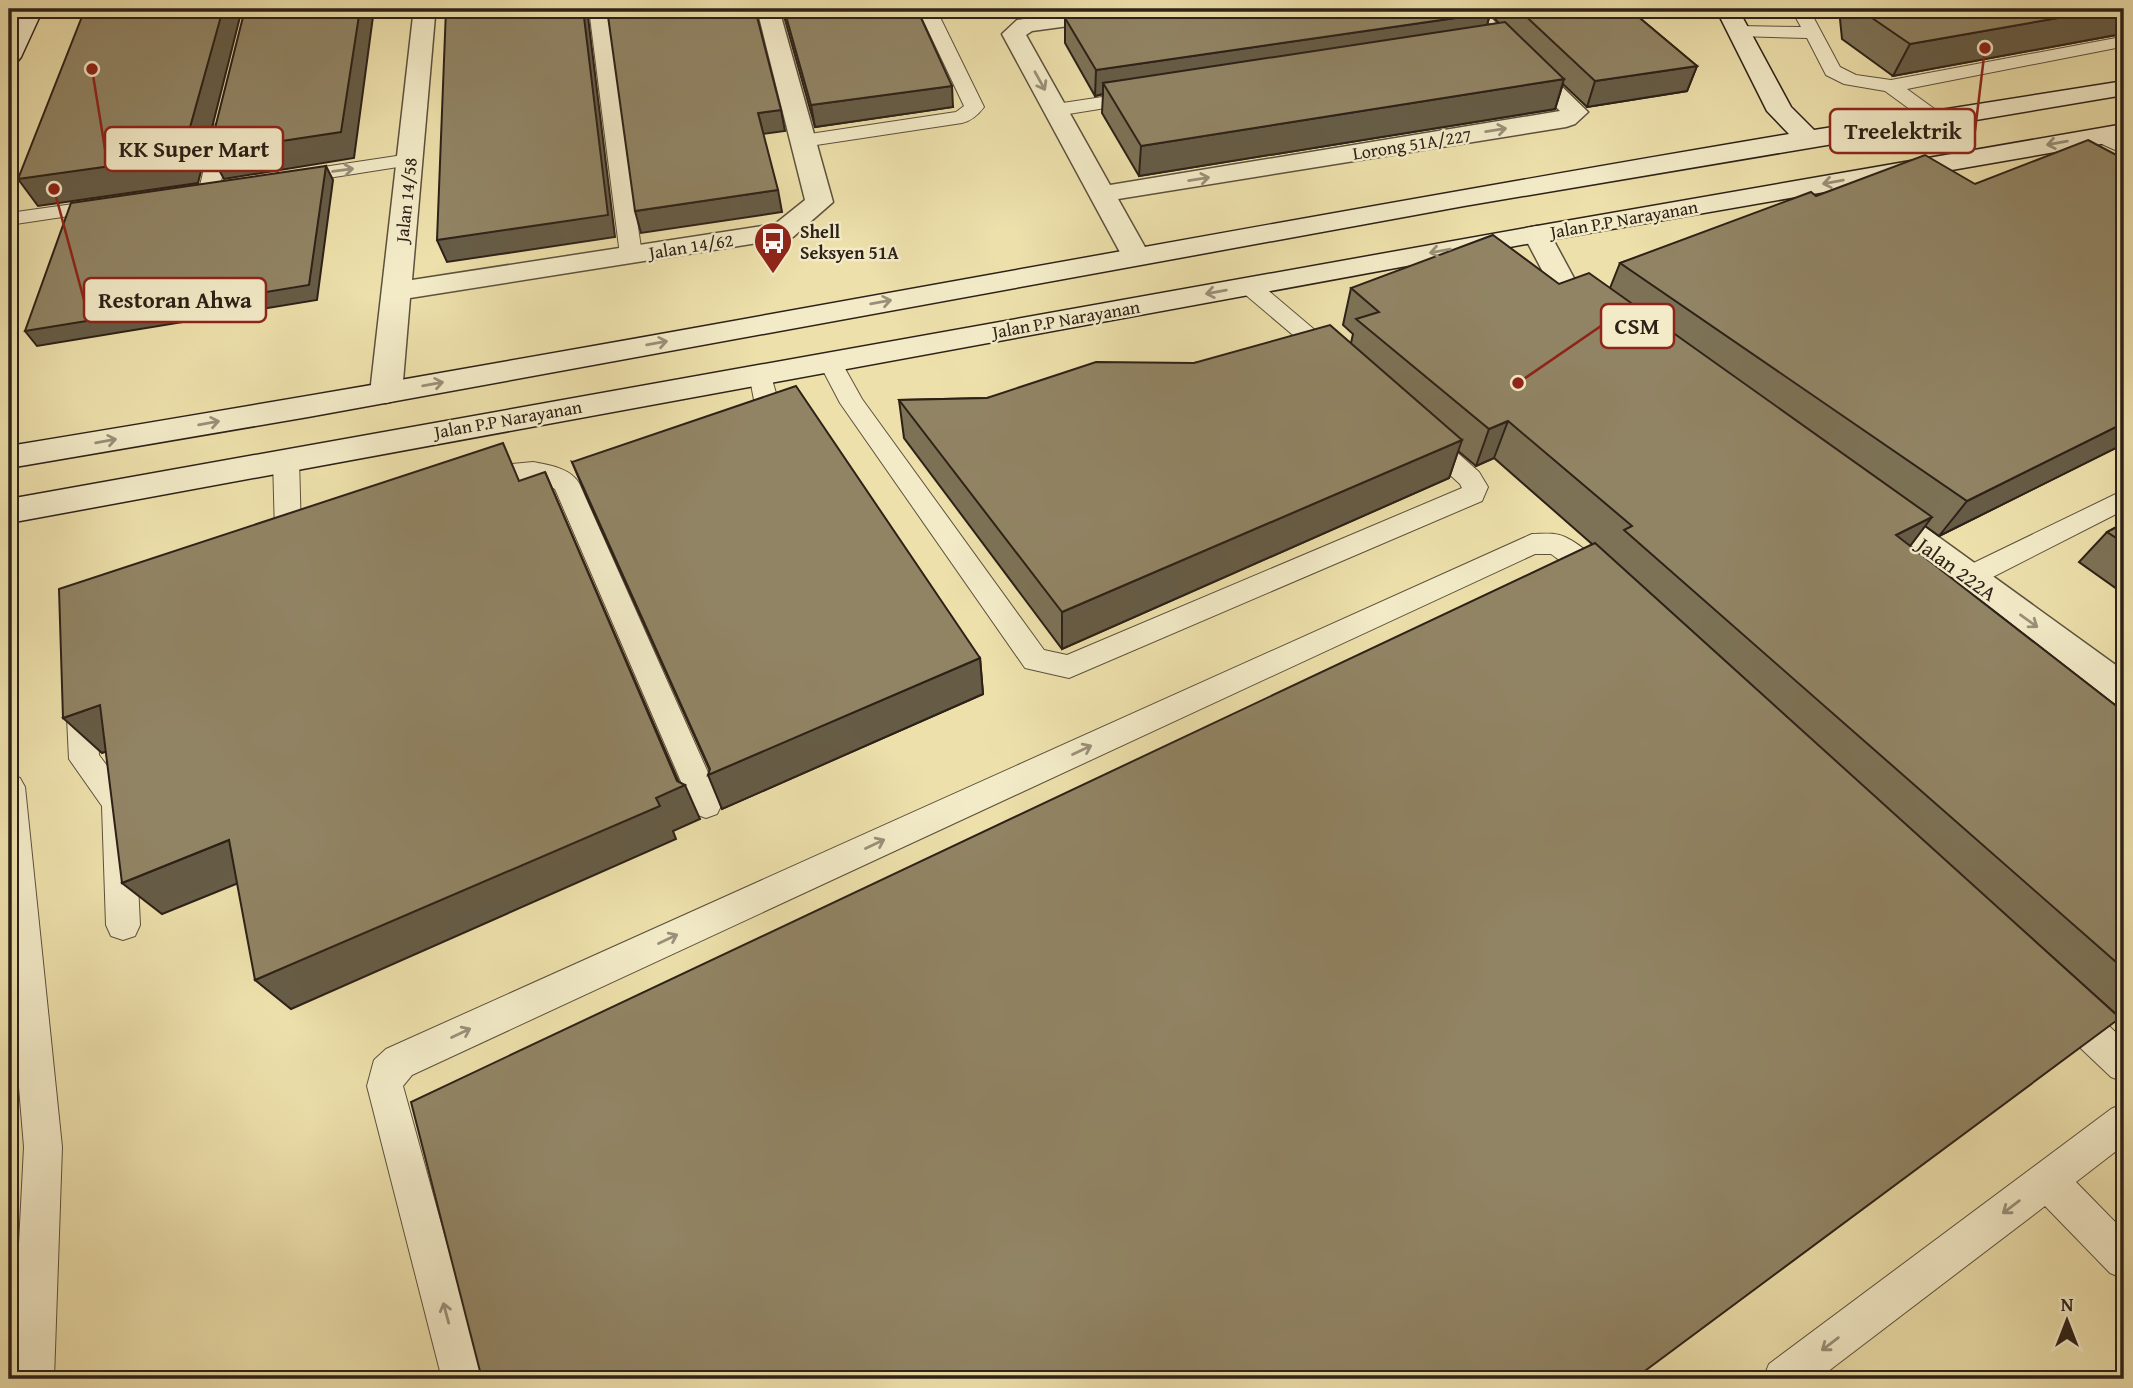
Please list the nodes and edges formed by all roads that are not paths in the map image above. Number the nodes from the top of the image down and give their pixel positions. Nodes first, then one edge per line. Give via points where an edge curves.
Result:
1 (32, 9) edge
2 (428, 9) edge
3 (598, 9) edge
4 (768, 9) edge
5 (928, 9) edge
6 (1142, 9) edge
7 (1469, 9) edge
8 (1727, 9) edge
9 (1800, 9) edge
10 (1738, 32) junction
11 (1814, 33) junction
12 (1505, 43) junction
13 (2116, 43) dead end
14 (1478, 47) edge
15 (9, 58) edge
16 (1891, 86) junction
17 (2124, 88) edge
18 (1164, 94) edge
19 (1056, 110) junction
20 (228, 112) edge
21 (1933, 117) junction
22 (2116, 138) edge
23 (1809, 139) junction
24 (803, 141) junction
25 (410, 160) junction
26 (276, 180) edge
27 (236, 186) edge
28 (209, 190) junction
29 (24, 194) edge
30 (183, 194) edge
31 (1102, 194) junction
32 (131, 201) edge
33 (11, 219) edge
34 (1537, 234) junction
35 (631, 255) junction
36 (1136, 256) junction
37 (1249, 286) junction
38 (397, 291) junction
39 (1627, 330) edge
40 (1313, 339) junction
41 (1286, 345) edge
42 (830, 361) junction
43 (761, 374) junction
44 (1355, 376) edge
45 (386, 393) junction
46 (1407, 423) edge
47 (714, 424) edge
48 (904, 427) edge
49 (876, 433) junction
50 (9, 434) edge
51 (70, 447) junction
52 (9, 457) edge
53 (286, 459) junction
54 (456, 488) edge
55 (1847, 488) edge
56 (2124, 499) edge
57 (14, 510) edge
58 (288, 533) edge
59 (1969, 577) junction
60 (1618, 597) edge
61 (80, 664) edge
62 (2124, 691) edge
63 (9, 787) edge
64 (706, 804) edge
65 (123, 925) edge
66 (2043, 989) edge
67 (2124, 1063) edge
68 (2124, 1122) edge
69 (2047, 1180) junction
70 (2124, 1259) edge
71 (33, 1379) edge
72 (463, 1379) edge
73 (1784, 1379) edge

1 - 15 main road
2 - 25 main road, Jalan 14/58
3 - 35 lane
4 - 24 main road, Jalan 14/62
5 - 24 lane via 974,107 962,117
6 -> 19 main road via 1024,25 1014,34
7 - 12 main road, Lorong 51A/227
8 - 10 main road
9 - 11 lane
10 - 11 lane
10 - 23 main road via 1780,111
11 - 16 lane via 1833,71 1851,80
12 - 14 lane
31 -> 12 main road, Lorong 51A/227 via 1566,119 1575,113
13 - 16 lane
16 - 21 lane
17 - 21 main road
18 - 19 lane
19 - 31 main road
20 - 28 lane
21 - 23 main road
22 -> 34 main road, Jalan P.P Narayanan
23 - 36 main road
24 - 35 main road, Jalan 14/62 via 819,202 783,231
26 -> 25 lane
25 - 38 main road, Jalan 14/58
27 - 28 lane
28 - 30 lane
29 - 33 lane
31 - 36 main road
32 - 33 lane
34 -> 37 main road, Jalan P.P Narayanan
34 - 39 main road via 1563,285
35 - 38 main road, Jalan 14/62
45 -> 36 main road
37 - 40 lane
37 -> 42 main road, Jalan P.P Narayanan
38 - 45 main road, Jalan 14/58
40 - 41 lane
40 - 44 lane
42 - 43 main road, Jalan P.P Narayanan
42 - 49 lane via 852,403
43 - 47 lane via 768,407
43 - 53 main road, Jalan P.P Narayanan
51 -> 45 main road
46 - 49 lane via 1470,478 1473,494 1069,667 1035,660
48 - 49 lane
50 - 51 main road
51 - 52 main road
53 - 57 main road, Jalan P.P Narayanan
53 - 58 lane
54 - 64 lane via 520,470 549,471 566,483
55 - 59 main road, Jalan 222A
56 - 59 lane
59 -> 62 main road, Jalan 222A
72 -> 60 lane via 385,1086 387,1073 399,1062 1532,544 1556,544
61 - 65 lane via 84,759 118,802
63 - 71 lane via 43,1147
66 - 67 lane
68 - 69 lane
69 - 70 lane
69 -> 73 lane

